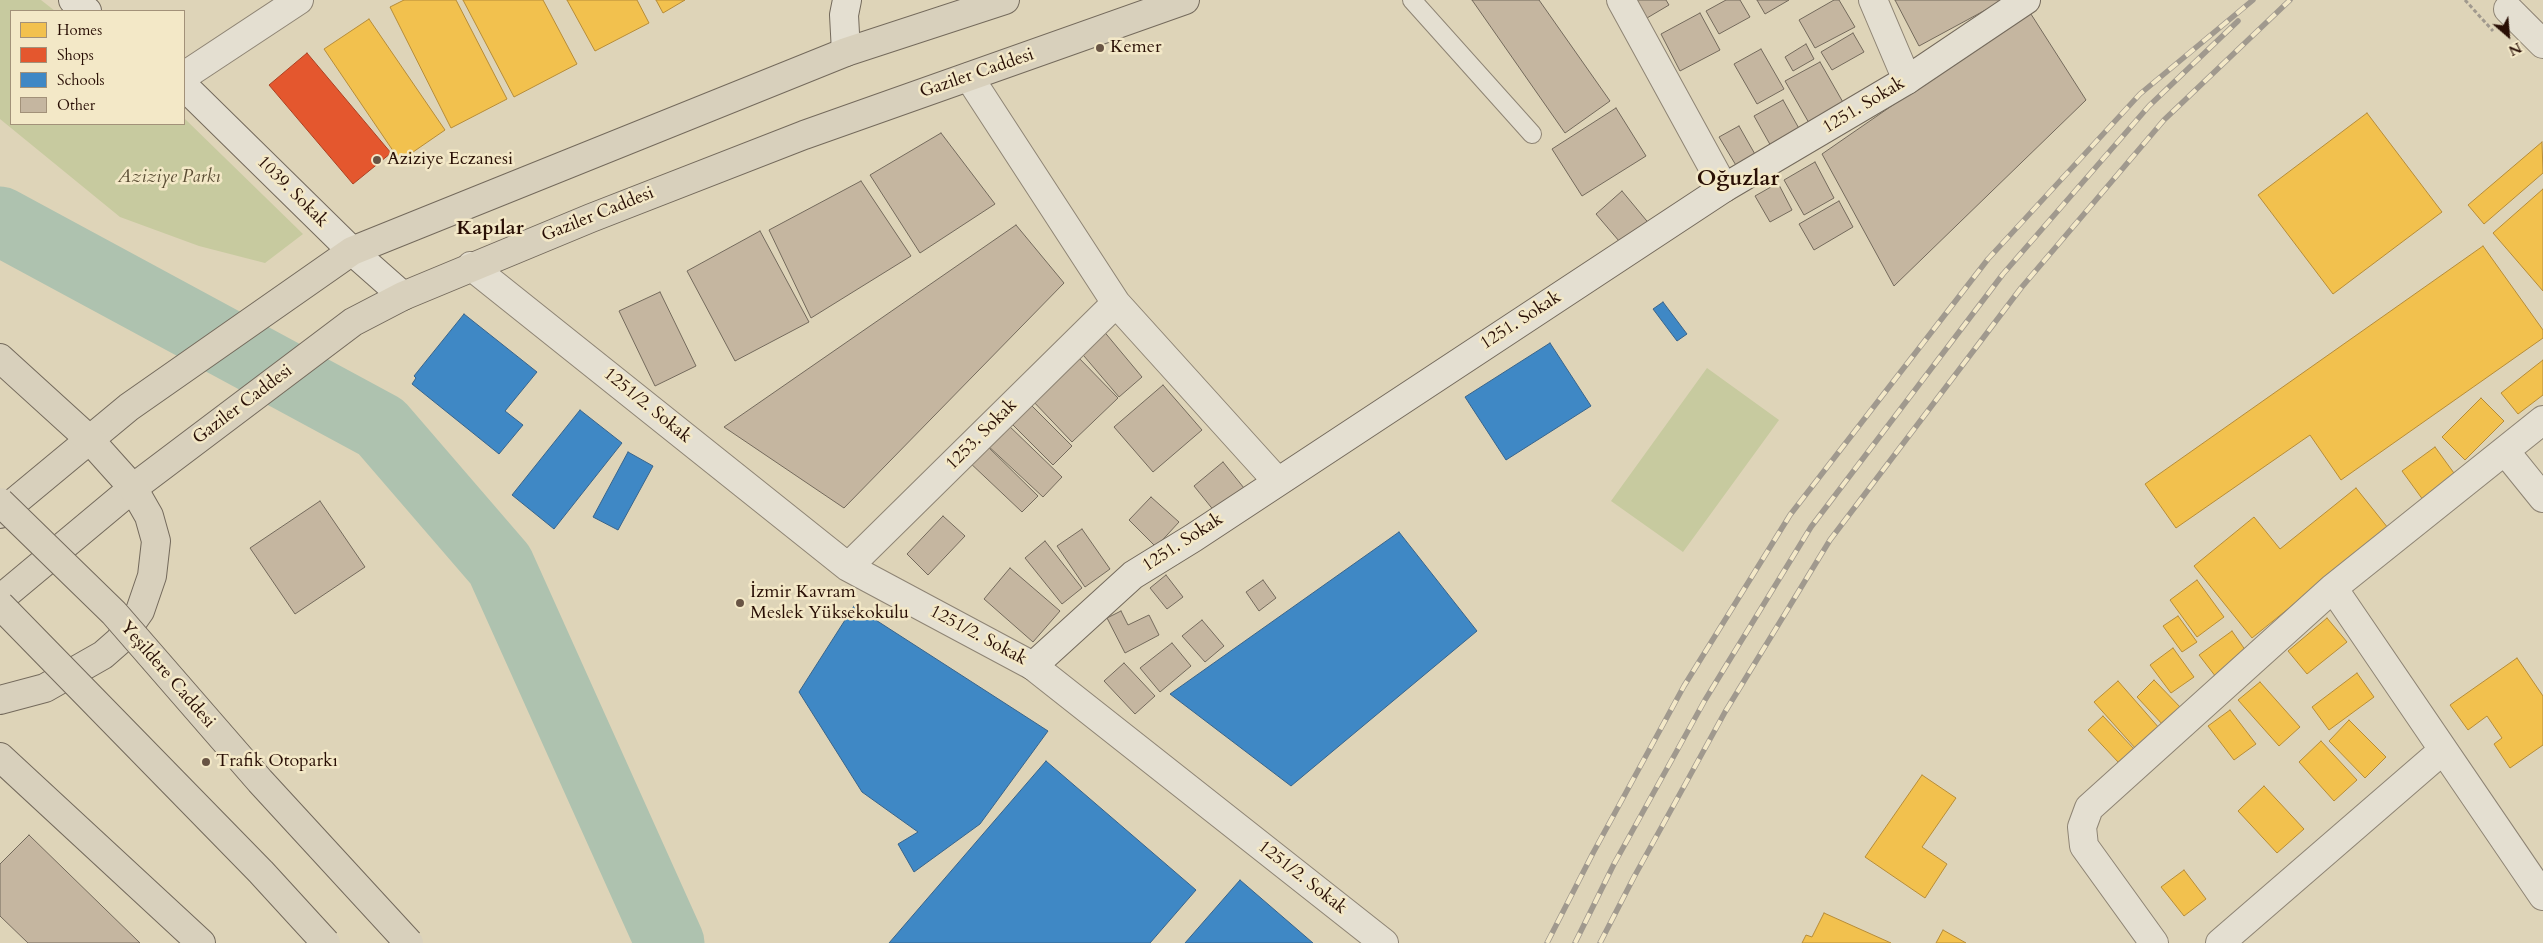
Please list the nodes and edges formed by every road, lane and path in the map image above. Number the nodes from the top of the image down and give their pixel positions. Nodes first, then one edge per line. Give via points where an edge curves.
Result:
1 (73, 0) edge
2 (299, 0) edge
3 (847, 0) edge
4 (1005, 0) edge
5 (1185, 0) edge
6 (1412, 0) edge
7 (1620, 0) edge
8 (1873, 0) edge
9 (2026, 0) edge
10 (2465, 0) edge
11 (85, 10) edge
12 (2500, 20) joint
13 (2543, 44) edge
14 (846, 52) junction
15 (185, 75) edge
16 (969, 77) junction
17 (1908, 80) junction
18 (185, 87) edge
19 (1532, 134) dead end
20 (1724, 188) junction
21 (352, 251) junction
22 (471, 266) junction
23 (403, 296) junction
24 (1116, 303) junction
25 (0, 358) edge
26 (2543, 420) edge
27 (89, 439) junction
28 (2505, 451) junction
29 (1277, 481) junction
30 (134, 488) junction
31 (2543, 498) edge
32 (0, 502) edge
33 (0, 514) edge
34 (848, 567) junction
35 (2333, 588) junction
36 (0, 599) edge
37 (0, 605) edge
38 (1033, 666) junction
39 (0, 700) edge
40 (2442, 751) junction
41 (4, 760) edge
42 (2543, 896) edge
43 (201, 943) edge
44 (326, 943) edge
45 (409, 943) edge
46 (1384, 943) edge
47 (2154, 943) edge
48 (2220, 943) edge

1 - 11 street
2 - 15 street
3 - 14 street via 844,15
4 - 14 main road
5 - 16 main road, Gaziler Caddesi
6 - 19 lane
7 - 20 street
8 - 17 street
9 - 17 street, 1251. Sokak
10 - 12 path, bridge
12 - 13 street
14 - 21 main road
16 - 22 main road, Gaziler Caddesi via 804,135
16 - 24 street
17 - 20 street, 1251. Sokak
18 - 21 street, 1039. Sokak
20 - 29 street, 1251. Sokak
21 - 23 street, 1039. Sokak
21 - 27 main road
22 - 23 main road, Gaziler Caddesi
22 - 34 street, 1251/2. Sokak
23 - 30 main road, Gaziler Caddesi via 353,322
24 - 29 street
24 - 34 street, 1253. Sokak
25 - 27 main road
26 - 28 street
27 - 30 main road
27 - 33 main road
28 - 31 street
28 - 35 street
29 - 38 street, 1251. Sokak via 1134,575
30 - 36 main road, Gaziler Caddesi
30 - 39 main road via 149,516 156,541 152,576 140,611 119,641 103,655 45,688
32 - 45 main road, Yeşildere Caddesi, bridge via 114,613 260,781
34 - 38 street, 1251/2. Sokak
35 - 40 street
35 - 47 street via 2089,808 2082,827 2084,846
37 - 44 main road, bridge via 261,872
38 - 46 street, 1251/2. Sokak
40 - 42 street
40 - 48 street
41 - 43 main road

